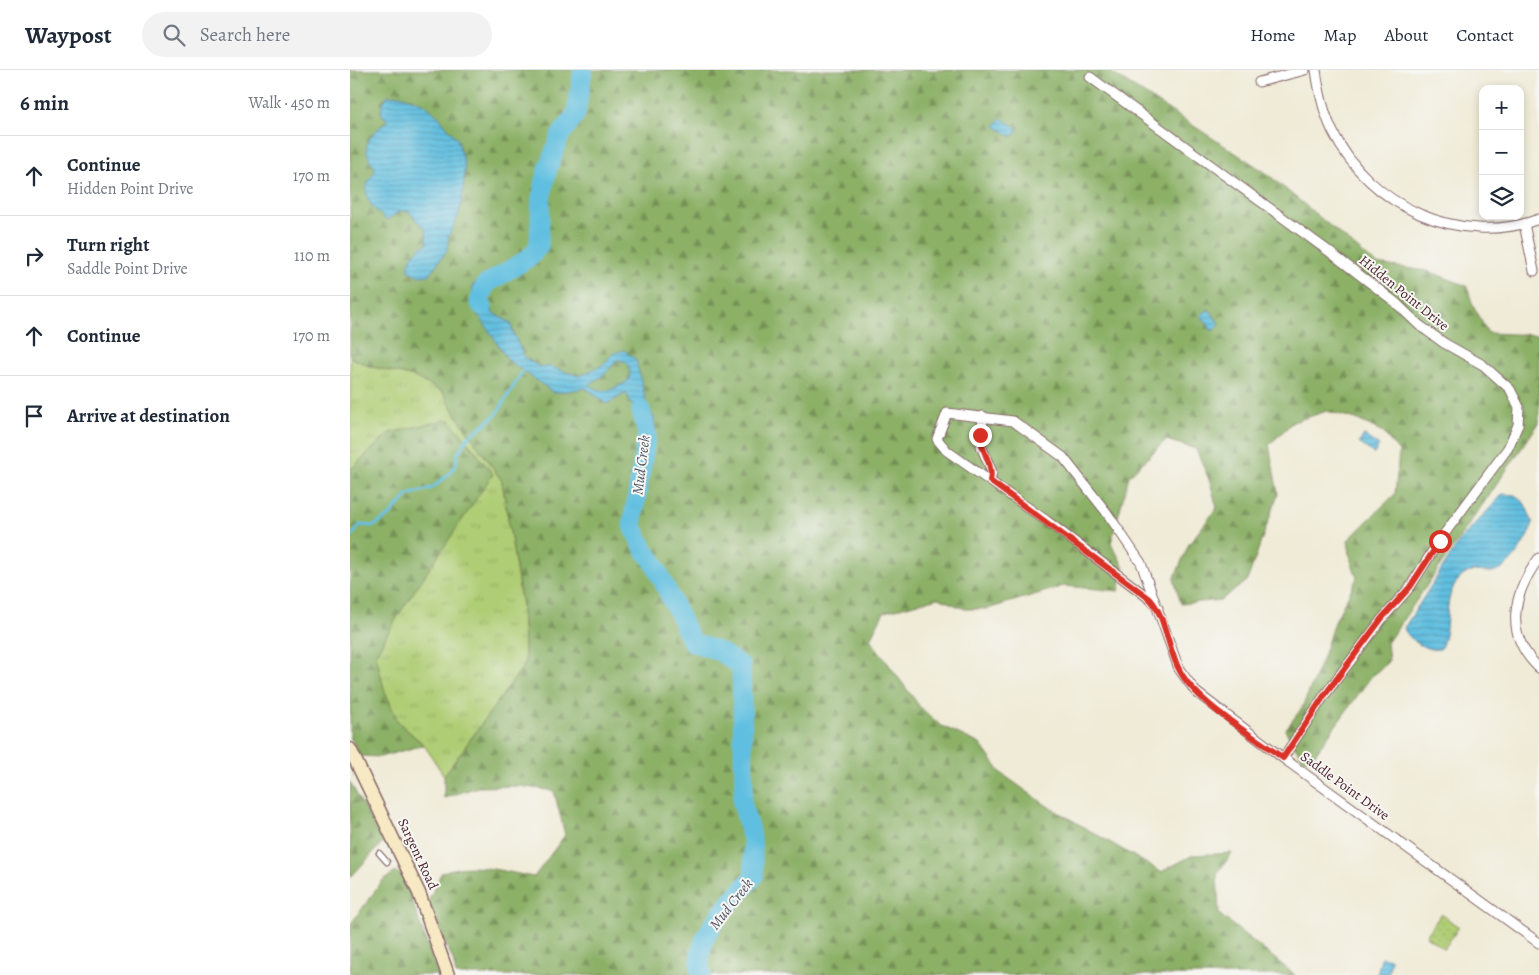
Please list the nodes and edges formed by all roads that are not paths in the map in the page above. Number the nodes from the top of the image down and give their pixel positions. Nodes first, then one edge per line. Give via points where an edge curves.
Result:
1 (1305, 70) edge
2 (1316, 70) edge
3 (1090, 77) dead end
4 (1259, 82) dead end
5 (1539, 219) edge
6 (1524, 224) junction
7 (1534, 271) dead end
8 (984, 416) junction
9 (990, 481) junction
10 (1539, 558) edge
11 (1158, 608) junction
12 (1539, 668) edge
13 (350, 749) edge
14 (1283, 758) junction
15 (379, 853) dead end
16 (387, 862) dead end
17 (1539, 943) edge
18 (448, 975) edge

1 - 4 street
2 - 6 street via 1321,100 1336,139 1354,166 1383,193 1412,211 1446,223 1484,228
3 - 14 street, Hidden Point Drive via 1320,245 1395,302 1419,325 1483,365 1510,389 1519,407 1518,425 1508,448 1410,587 1382,618 1324,696
5 - 6 street
6 - 7 street
8 - 9 street via 981,446 992,472
8 - 9 street, Saddle Point Drive via 947,413 937,438 947,451
8 - 11 street, Saddle Point Drive via 1013,421 1063,457 1107,513 1140,563
9 - 11 street
10 - 12 street via 1527,574 1516,610 1517,631 1526,653
11 - 14 street, Saddle Point Drive via 1179,669 1191,687
13 - 18 street, Sargent Road via 419,893
14 - 17 street, Saddle Point Drive
15 - 16 lane

